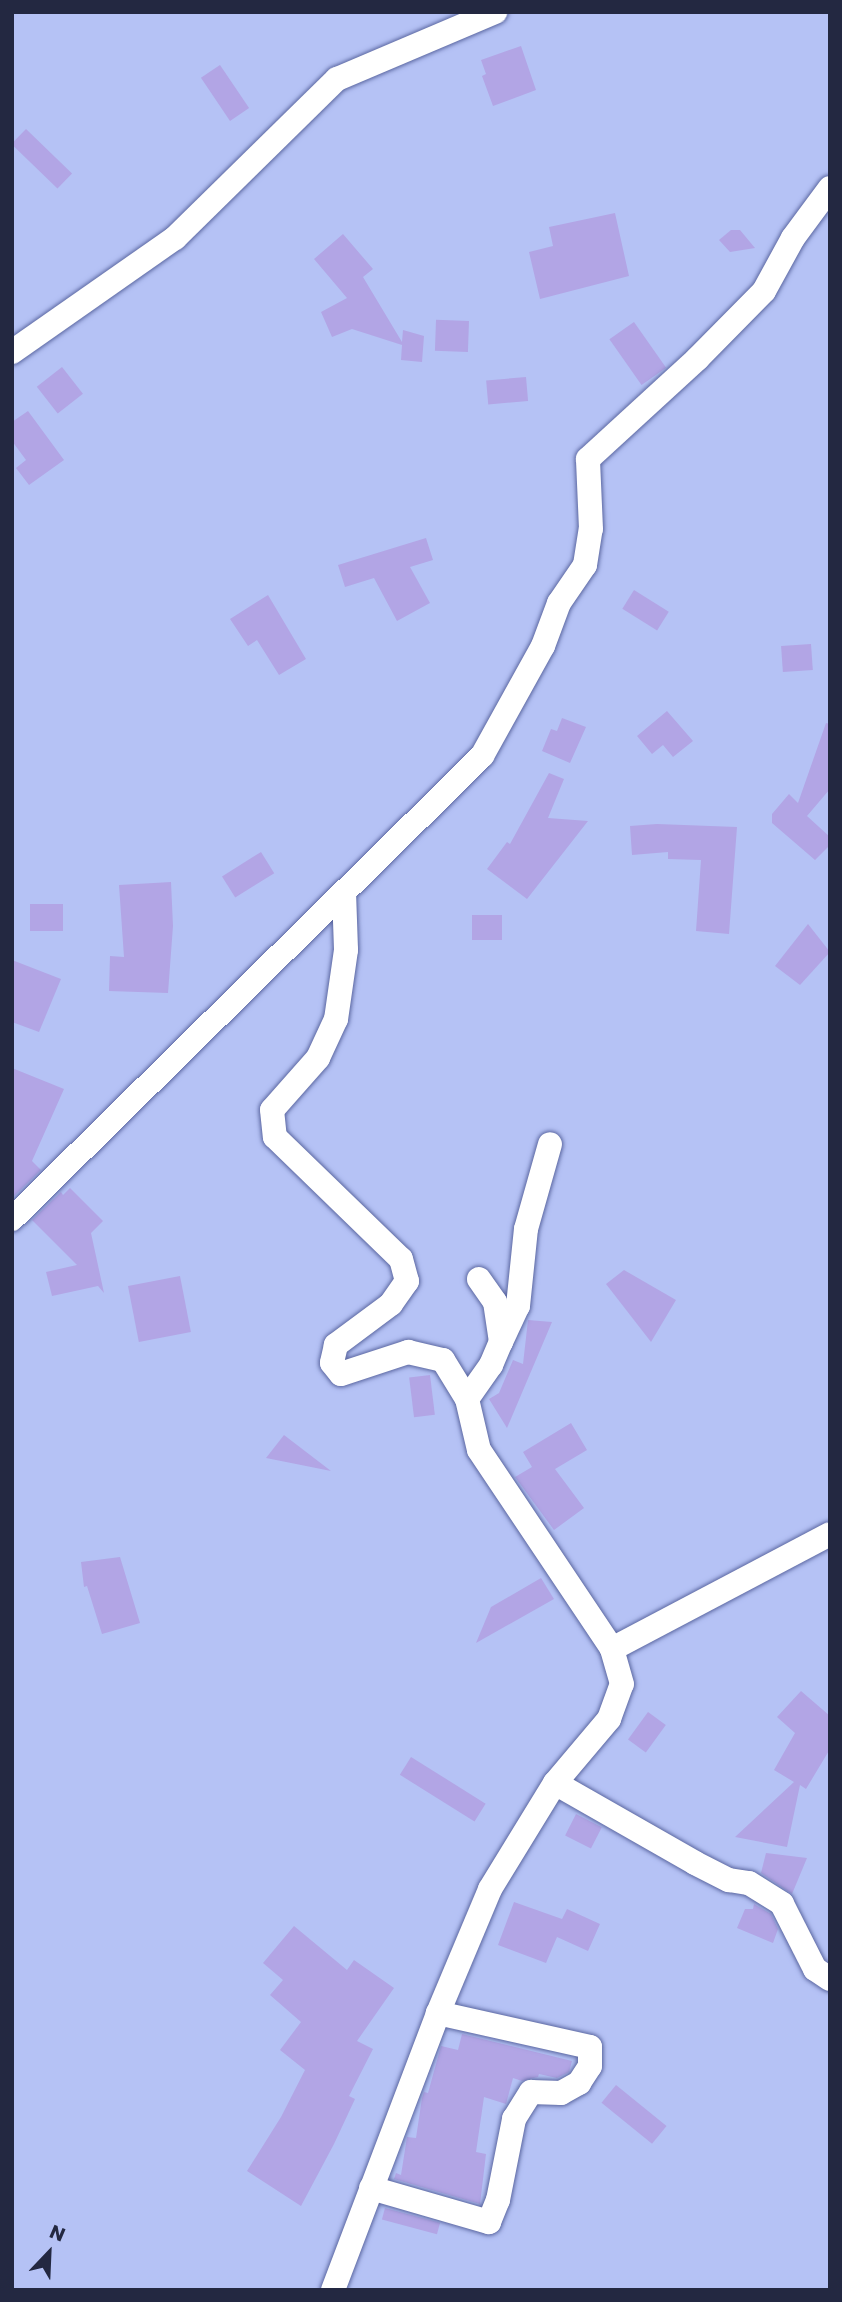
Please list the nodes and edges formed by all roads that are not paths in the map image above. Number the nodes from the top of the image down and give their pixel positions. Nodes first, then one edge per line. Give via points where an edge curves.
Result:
1 (495, 12) edge
2 (830, 188) edge
3 (12, 352) edge
4 (344, 892) junction
5 (550, 1144) dead end
6 (12, 1219) edge
7 (479, 1279) dead end
8 (500, 1342) junction
9 (467, 1399) junction
10 (830, 1534) edge
11 (612, 1649) junction
12 (555, 1783) junction
13 (830, 1979) edge
14 (438, 2013) junction
15 (371, 2188) junction
16 (333, 2290) edge

1 - 3 street via 337,79 175,238
2 - 4 street via 793,238 764,291 698,359 588,459 591,529 585,565 559,603 543,646 482,756
4 - 6 street
4 - 9 street via 346,950 336,1020 318,1058 272,1110 275,1137 401,1259 407,1281 391,1304 336,1345 332,1363 341,1374 408,1352 443,1360
5 - 8 street via 526,1228 518,1306
7 - 8 street via 495,1302
8 - 9 street via 491,1365
9 - 11 street via 479,1450
10 - 11 street
11 - 12 street via 622,1684 609,1719
12 - 13 street via 695,1863 729,1880 749,1883 782,1904 815,1969
12 - 14 street via 490,1889
14 - 15 street
14 - 15 street via 590,2047 590,2066 579,2084 561,2093 531,2092 514,2119 498,2200 489,2222
15 - 16 street

